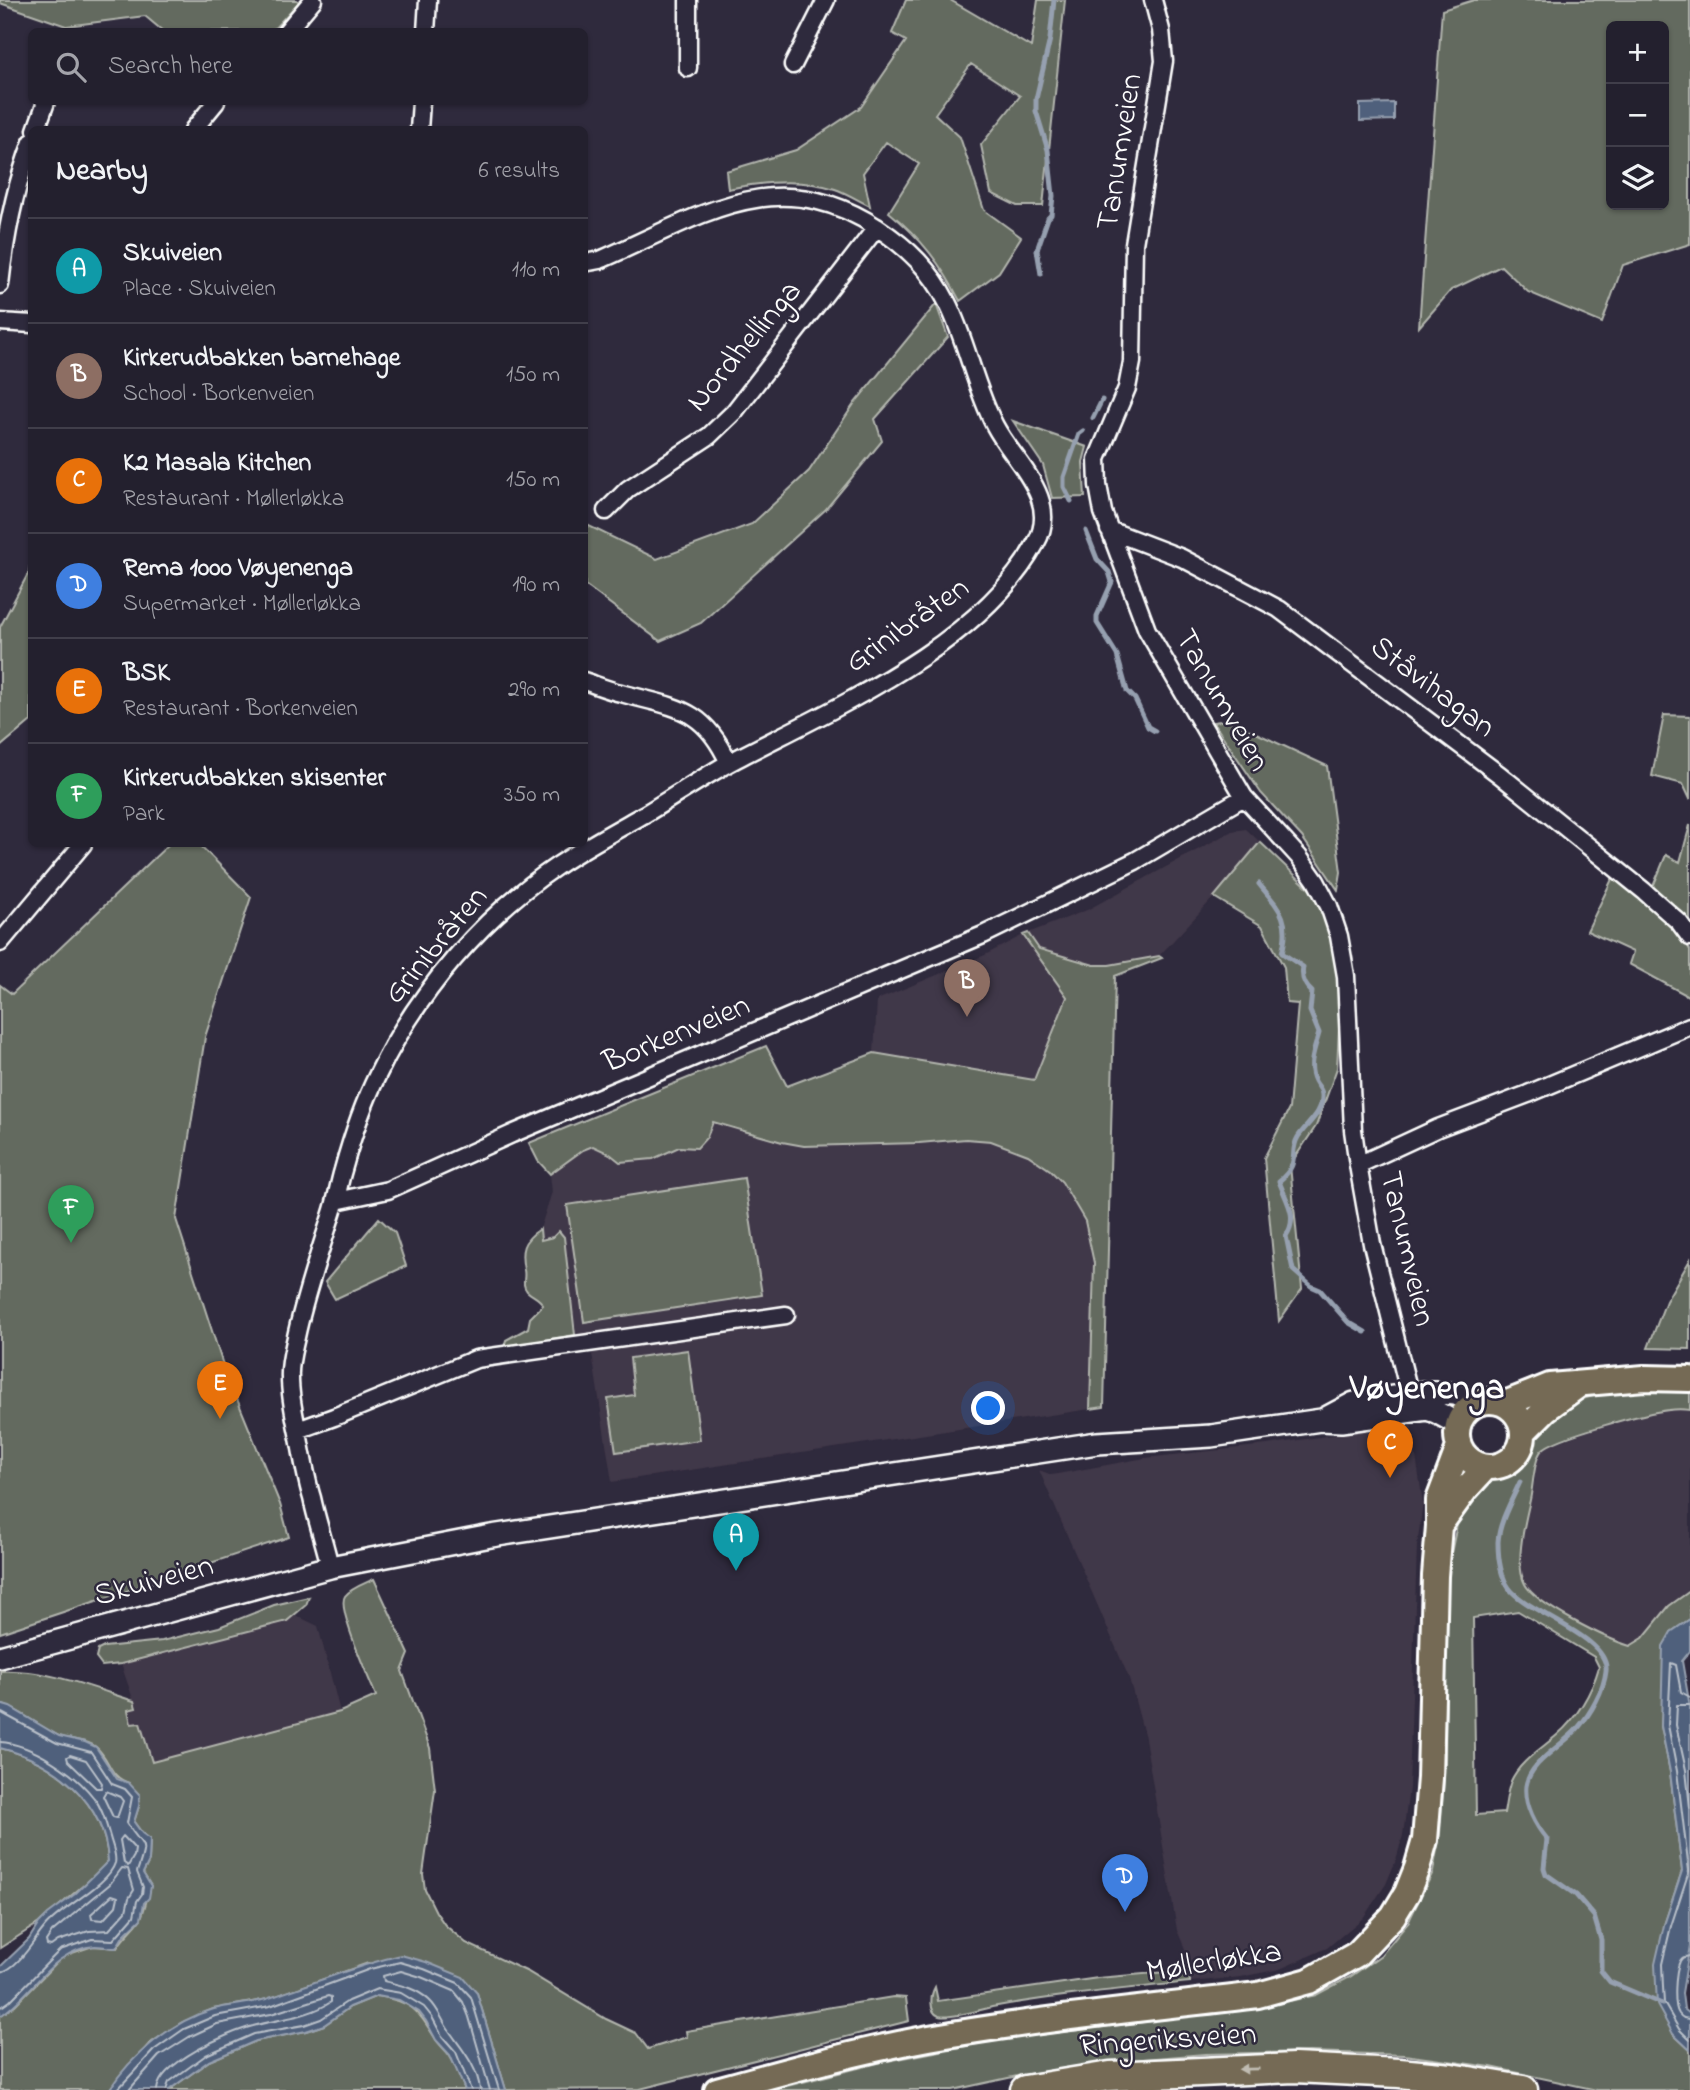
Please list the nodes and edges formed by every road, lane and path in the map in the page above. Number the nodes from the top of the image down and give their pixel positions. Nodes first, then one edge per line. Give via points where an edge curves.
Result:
1 (313, 0) edge
2 (428, 0) edge
3 (688, 0) edge
4 (826, 0) edge
5 (1155, 1) edge
6 (289, 28) edge
7 (426, 28) edge
8 (793, 65) dead end
9 (688, 68) dead end
10 (46, 105) edge
11 (214, 105) edge
12 (421, 105) edge
13 (38, 126) edge
14 (196, 126) edge
15 (419, 126) edge
16 (28, 152) edge
17 (877, 227) junction
18 (588, 262) edge
19 (0, 285) edge
20 (0, 323) edge
21 (28, 324) edge
22 (606, 511) dead end
23 (1109, 530) junction
24 (588, 682) edge
25 (729, 763) junction
26 (1244, 797) junction
27 (80, 847) edge
28 (587, 847) edge
29 (588, 847) edge
30 (1690, 937) edge
31 (0, 943) edge
32 (1690, 1026) edge
33 (1358, 1166) junction
34 (336, 1201) junction
35 (786, 1315) dead end
36 (1690, 1379) edge
37 (1580, 1384) junction
38 (1412, 1402) junction
39 (1478, 1403) junction
40 (1505, 1404) junction
41 (298, 1430) junction
42 (1524, 1431) junction
43 (1459, 1436) junction
44 (1486, 1467) junction
45 (1439, 1526) junction
46 (330, 1567) junction
47 (0, 1657) edge
48 (1514, 2088) edge
49 (716, 2090) edge
50 (1025, 2090) edge

1 - 6 street
2 - 7 street
3 - 9 street
4 - 8 street
5 - 23 street, Tanumveien via 1164,61 1134,244 1132,362 1127,388 1097,459
10 - 13 street
11 - 14 street
12 - 15 street
16 - 19 street
17 - 18 street, Grinibråten via 820,201 785,195 759,198 701,214
17 - 22 street, Nordhellinga via 734,412 709,436 628,489
17 - 25 street, Grinibråten via 925,267 948,304 988,413 1043,504 1039,540 990,604 964,627 866,692
20 - 21 street
23 - 26 street, Tanumveien via 1147,630
23 - 30 street, Ståvihagan via 1182,558 1279,609 1488,766 1627,877
24 - 25 street via 680,708 715,735
25 - 29 street, Grinibråten
26 - 33 street, Tanumveien via 1316,881 1339,936 1346,976
26 - 34 street, Borkenveien via 1135,861 983,935 388,1190
27 - 31 street
28 - 34 street, Grinibråten via 510,902 441,976 379,1072 361,1113
32 - 33 street via 1438,1128
33 - 38 street, Tanumveien via 1372,1244
34 - 41 street via 301,1312 289,1369
35 - 41 street via 476,1359
36 - 37 main road
37 - 40 main road via 1550,1386
37 - 42 main road
38 - 39 main road, Skuiveien via 1443,1391
38 - 43 main road, Skuiveien via 1436,1412
38 - 46 main road, Skuiveien via 1354,1403 1321,1420 1212,1436 1097,1443 491,1536
39 - 40 main road
39 - 43 main road via 1462,1415
40 - 42 main road via 1518,1415
41 - 46 street
42 - 44 main road via 1517,1454 1509,1462
43 - 44 main road via 1470,1461
43 - 45 main road, Møllerløkka via 1439,1500
44 - 45 main road
45 - 49 main road, Møllerløkka via 1424,1840 1407,1893 1357,1954 1309,1982 1258,1995 927,2038
46 - 47 main road, Skuiveien
48 -> 50 highway, Ringeriksveien via 1451,2078 1317,2068 1110,2076

